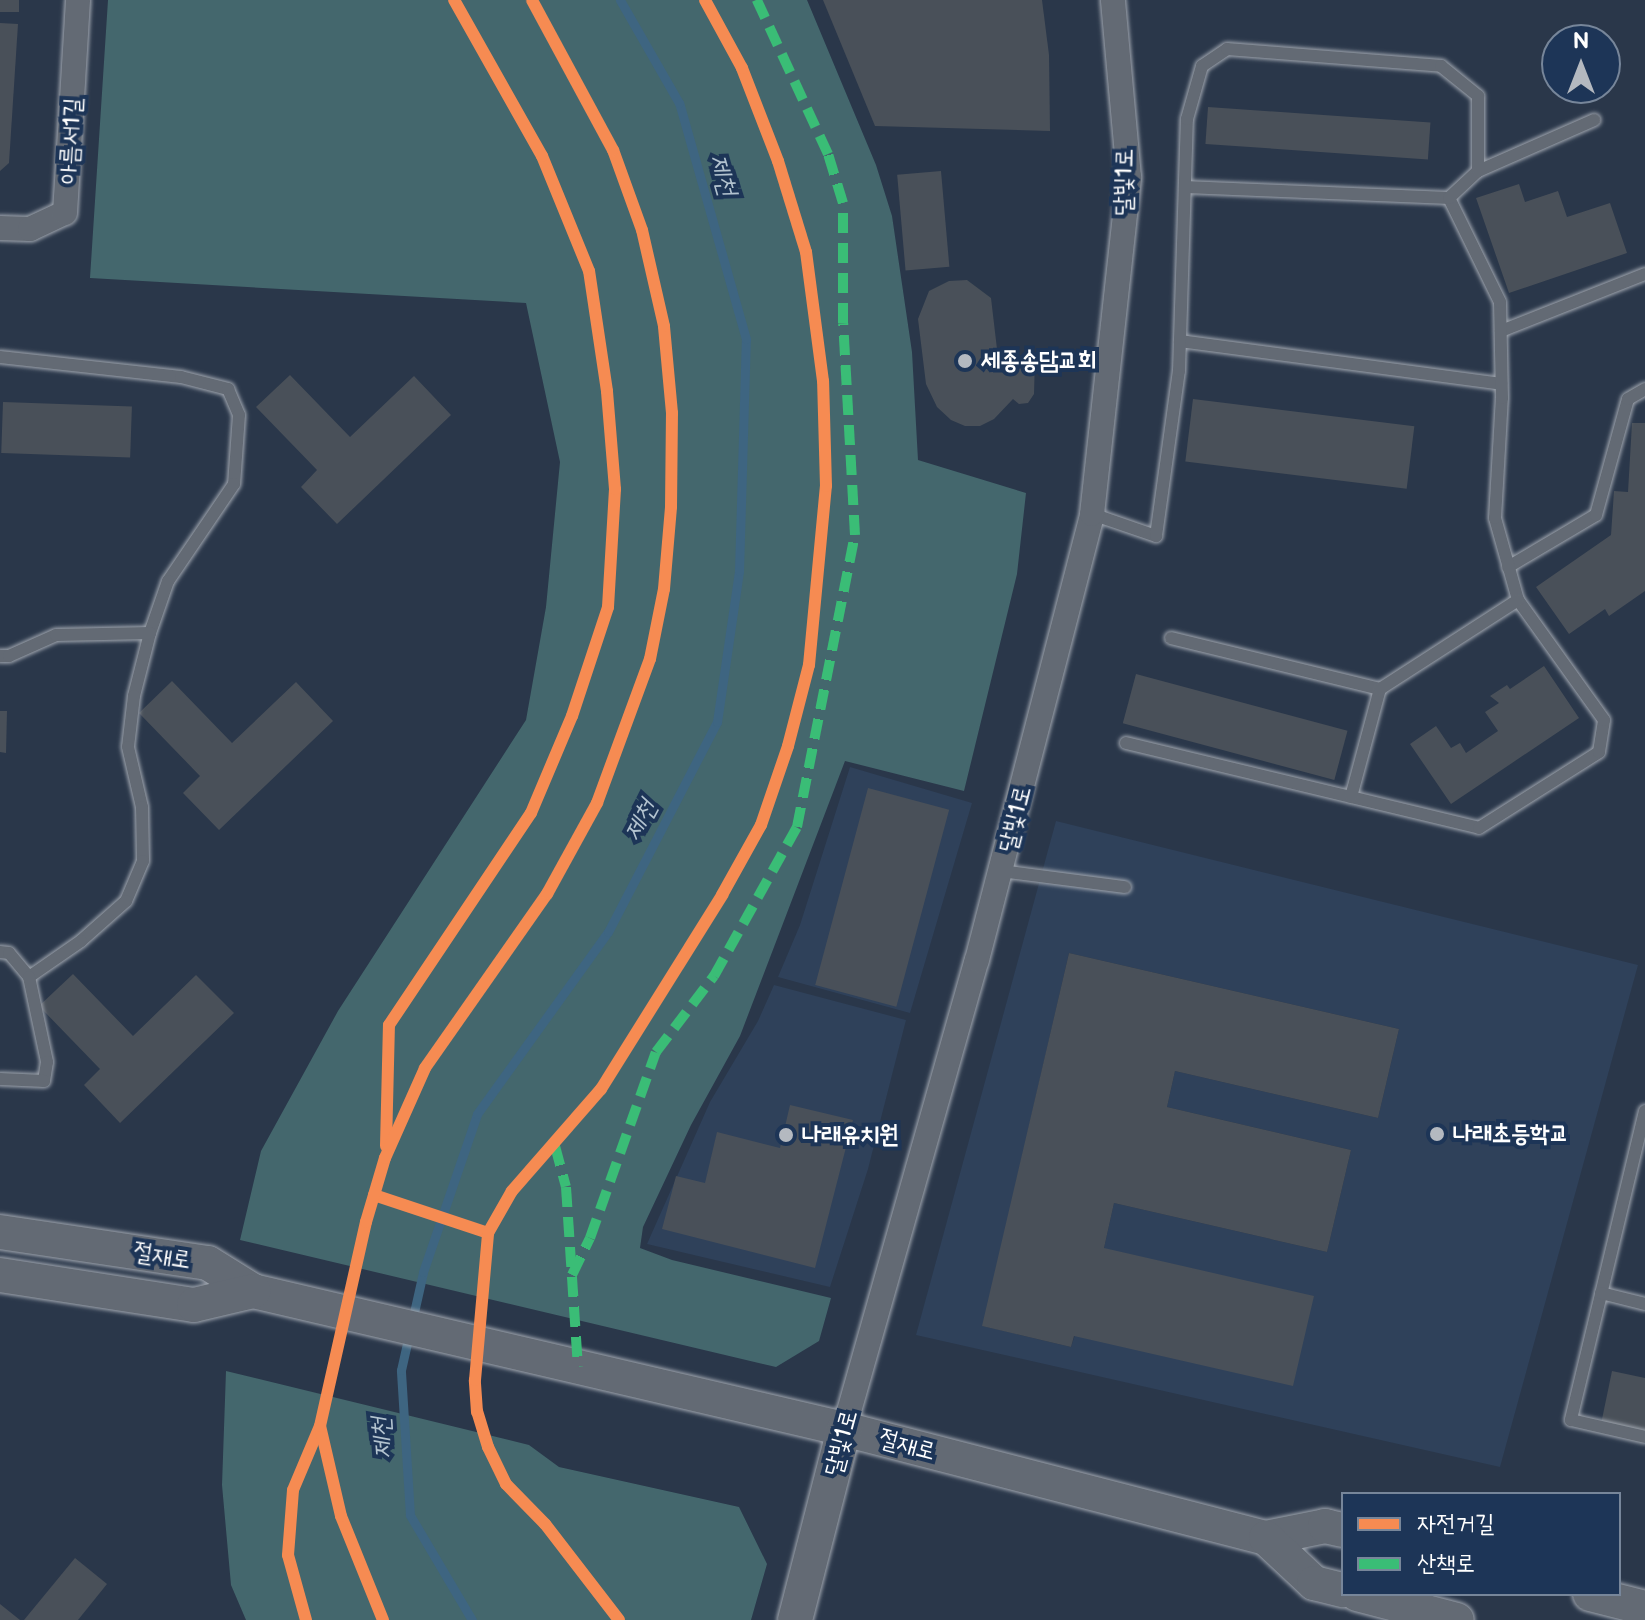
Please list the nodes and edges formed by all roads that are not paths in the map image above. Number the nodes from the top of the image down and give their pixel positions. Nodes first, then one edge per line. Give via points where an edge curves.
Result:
1 (78, 0) edge
2 (1113, 0) edge
3 (1594, 120) dead end
4 (1478, 171) junction
5 (1185, 187) junction
6 (1449, 198) junction
7 (0, 228) edge
8 (1645, 274) edge
9 (1501, 331) junction
10 (1180, 341) junction
11 (0, 357) edge
12 (1501, 384) junction
13 (1645, 389) edge
14 (1092, 514) junction
15 (1508, 567) junction
16 (1518, 600) junction
17 (150, 633) junction
18 (1171, 638) dead end
19 (0, 656) edge
20 (1380, 689) junction
21 (1126, 743) dead end
22 (1351, 797) junction
23 (1001, 871) junction
24 (1125, 887) dead end
25 (0, 952) edge
26 (29, 977) junction
27 (0, 1079) edge
28 (1645, 1111) edge
29 (0, 1232) edge
30 (0, 1275) edge
31 (253, 1291) junction
32 (1601, 1293) junction
33 (1645, 1304) edge
34 (844, 1429) junction
35 (1645, 1437) edge
36 (1341, 1530) edge
37 (1266, 1538) junction
38 (1341, 1590) edge
39 (1365, 1596) edge
40 (1598, 1596) edge
41 (1645, 1608) edge
42 (795, 1620) edge
43 (1457, 1620) edge

1 - 7 street, 아름서1길 via 65,213 30,229
2 - 14 street, 달빛1로 via 1129,177
3 - 4 lane
4 - 5 lane via 1478,96 1441,66 1227,49 1202,66 1187,119
4 - 6 lane
5 - 6 lane
5 - 10 lane
6 - 9 lane via 1500,302
8 - 9 lane
9 - 12 lane
10 - 12 lane
10 - 14 lane via 1156,536
11 - 17 lane via 181,377 228,389 239,415 234,484 168,581
12 - 15 lane via 1495,518
13 - 15 lane via 1628,399 1596,515
14 - 23 street, 달빛1로
15 - 16 lane
16 - 20 lane
16 - 22 lane via 1604,720 1599,752 1479,828
17 - 19 lane via 56,635
17 - 26 lane via 128,747 142,807 143,861 126,901
18 - 20 lane
20 - 22 lane
21 - 22 lane
23 - 24 lane
23 - 34 street, 달빛1로
25 - 26 lane via 9,953
26 - 27 lane via 47,1062 44,1081
28 - 32 lane
29 - 31 street, 절재로 via 208,1263
30 - 31 street, 절재로 via 194,1305
31 - 34 street, 절재로
32 - 33 lane
32 - 35 lane via 1571,1420
34 - 37 street, 절재로
34 - 42 street, 달빛1로
36 - 37 street, 절재로 via 1325,1526
37 - 38 street, 절재로 via 1314,1583
39 - 43 street
40 - 41 street

